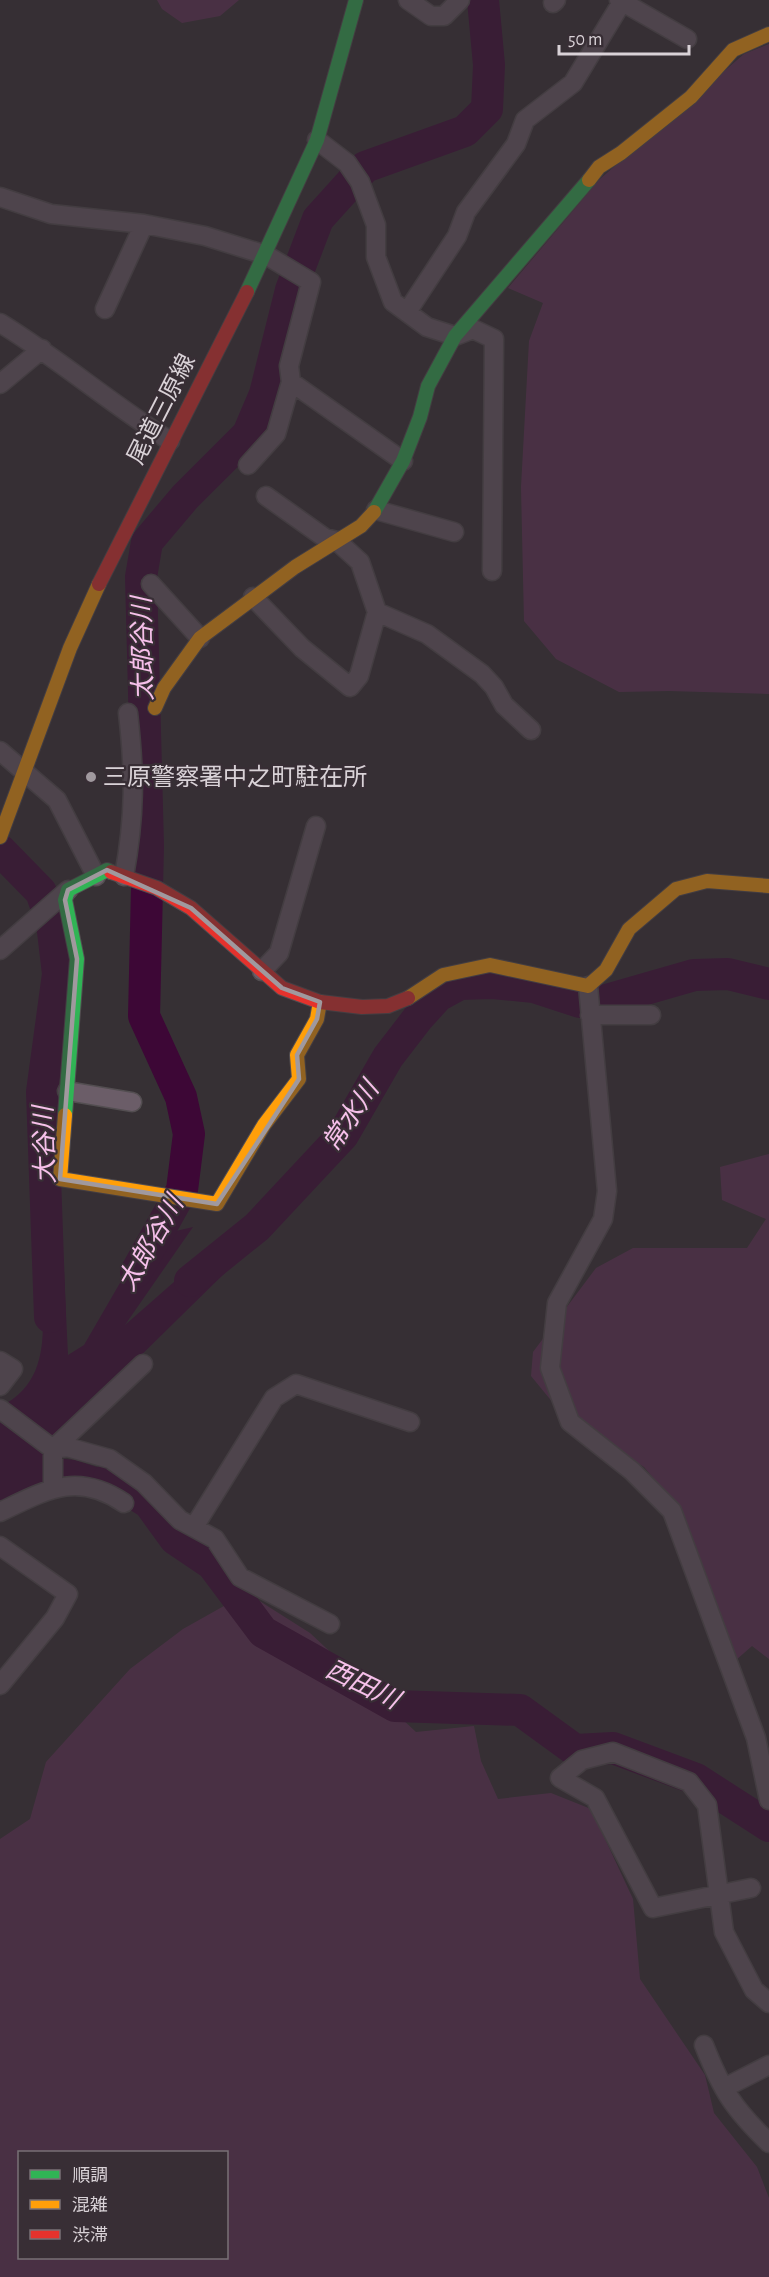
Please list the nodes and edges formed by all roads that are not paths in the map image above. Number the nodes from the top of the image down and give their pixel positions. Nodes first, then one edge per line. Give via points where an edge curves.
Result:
1 (356, 0) edge
2 (408, 0) edge
3 (460, 0) edge
4 (621, 1) edge
5 (769, 34) edge
6 (687, 39) dead end
7 (317, 140) junction
8 (0, 197) edge
9 (144, 224) junction
10 (266, 255) junction
11 (105, 309) dead end
12 (407, 312) junction
13 (0, 323) edge
14 (455, 336) junction
15 (42, 349) junction
16 (291, 382) junction
17 (0, 384) edge
18 (170, 441) junction
19 (403, 461) junction
20 (248, 465) dead end
21 (266, 496) dead end
22 (376, 510) junction
23 (454, 532) dead end
24 (337, 541) junction
25 (492, 571) dead end
26 (151, 584) dead end
27 (253, 597) junction
28 (377, 612) junction
29 (200, 638) junction
30 (155, 708) dead end
31 (128, 714) dead end
32 (531, 730) dead end
33 (0, 752) edge
34 (25, 770) junction
35 (316, 826) dead end
36 (1, 833) edge
37 (96, 876) junction
38 (129, 878) junction
39 (769, 886) edge
40 (68, 890) junction
41 (0, 950) edge
42 (262, 971) junction
43 (588, 986) junction
44 (320, 1002) junction
45 (590, 1015) junction
46 (651, 1015) dead end
47 (67, 1091) junction
48 (132, 1102) dead end
49 (0, 1361) edge
50 (142, 1364) dead end
51 (0, 1386) edge
52 (0, 1409) edge
53 (410, 1422) dead end
54 (52, 1449) junction
55 (53, 1487) junction
56 (124, 1503) dead end
57 (0, 1512) edge
58 (194, 1527) junction
59 (0, 1546) edge
60 (330, 1624) dead end
61 (0, 1685) edge
62 (769, 1800) edge
63 (751, 1888) dead end
64 (718, 1893) junction
65 (769, 2003) edge
66 (704, 2045) dead end
67 (769, 2065) edge
68 (724, 2088) junction
69 (769, 2144) edge

1 - 7 street, 尾道三原線
2 - 3 street via 431,16 444,16
4 - 6 street
4 - 12 street via 573,83 525,120 516,144 466,212 458,236
5 - 14 street via 733,50 691,97 599,167
7 - 10 street, 尾道三原線
7 - 12 street via 347,163 360,182 376,225 376,257 393,302
8 - 9 street via 51,214
9 - 10 street via 205,236
9 - 11 street
10 - 16 street via 311,282 289,366
10 - 18 street, 尾道三原線
12 - 14 street via 427,327
13 - 15 street
14 - 19 street via 428,386
14 - 25 street via 473,329 494,339
15 - 17 street
15 - 18 street
16 - 19 street
16 - 20 street via 276,434
18 - 34 street, 尾道三原線 via 79,627
19 - 22 street
21 - 24 street via 325,538
22 - 23 street
22 - 24 street via 362,526
24 - 27 street
24 - 28 street via 360,562
26 - 29 street
27 - 28 street via 302,648 350,687 359,676
27 - 29 street
28 - 32 street via 427,634 482,674 504,705
29 - 30 street via 164,688
31 - 38 street via 135,770
33 - 34 street
34 - 36 street, 尾道三原線
34 - 37 street via 57,800
35 - 42 street via 279,953
37 - 38 street via 107,870
37 - 40 street
38 - 42 street via 157,888 191,908
39 - 43 street via 707,881 676,890 629,929 606,970
40 - 41 street
40 - 47 street via 65,900 77,959
42 - 44 street via 282,988
43 - 44 street via 490,965 443,975 411,997 388,1006
43 - 45 street
44 - 47 street via 317,1019 297,1055 299,1079 264,1125 217,1204 60,1179
45 - 46 street
45 - 62 street via 607,1191 603,1219 557,1303 550,1368 570,1422 632,1471 672,1511 756,1738
47 - 48 street
49 - 51 street via 13,1369
50 - 54 street
52 - 54 street
53 - 58 street via 296,1384 274,1398
54 - 55 street
54 - 58 street via 67,1447 111,1459 144,1484 180,1520
55 - 56 street via 84,1485 108,1492
55 - 57 street
58 - 60 street via 215,1539 240,1577
59 - 61 street via 68,1594 56,1618
63 - 64 street
64 - 64 street via 654,1908 595,1798 560,1778 582,1760 613,1752 689,1782 707,1805
64 - 65 street via 724,1932 754,1990
66 - 68 street
67 - 68 street
68 - 69 street via 737,2112

